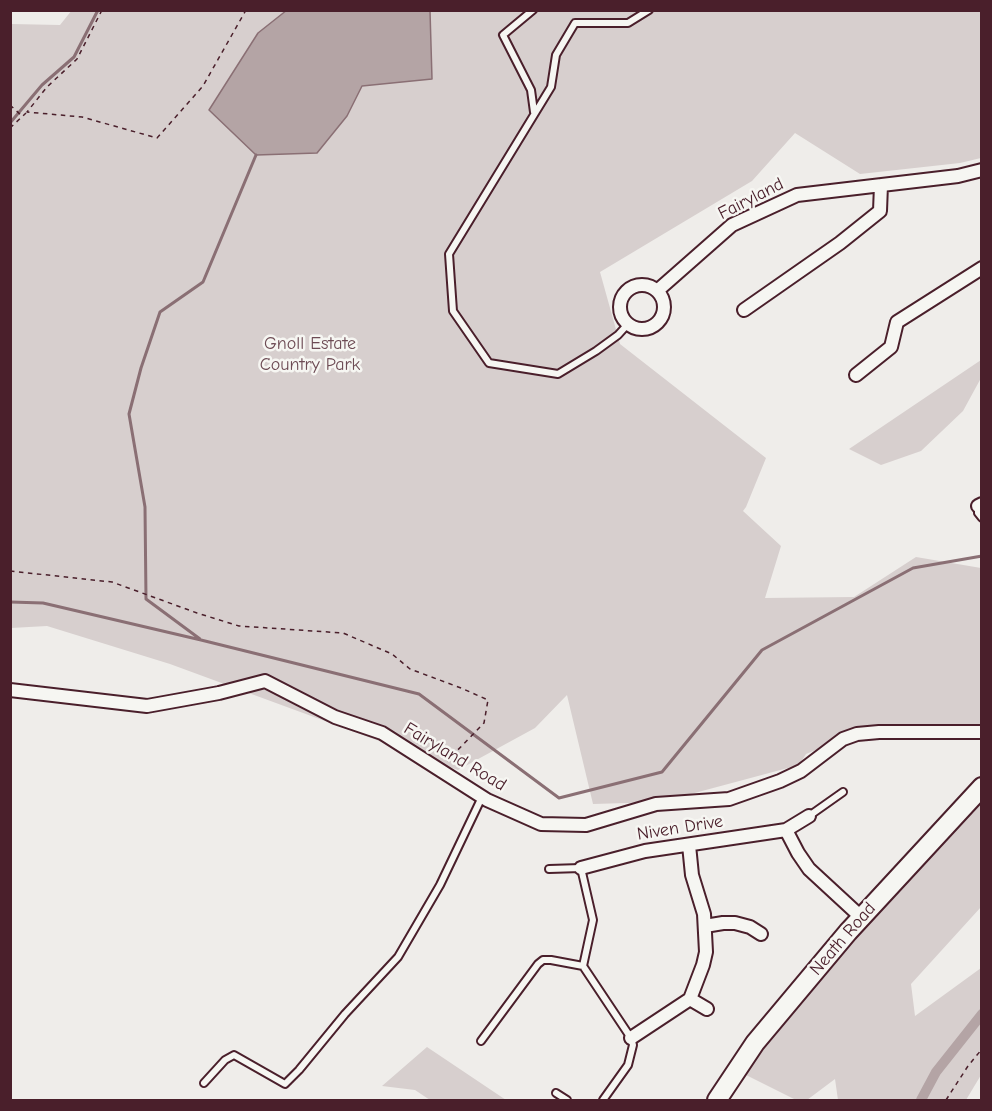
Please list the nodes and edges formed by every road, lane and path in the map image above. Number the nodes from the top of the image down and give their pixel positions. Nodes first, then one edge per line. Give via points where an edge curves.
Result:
1 (102, 10) edge
2 (246, 10) edge
3 (533, 10) edge
4 (649, 10) edge
5 (10, 105) edge
6 (27, 112) junction
7 (535, 113) junction
8 (22, 116) junction
9 (10, 128) edge
10 (981, 170) edge
11 (881, 185) junction
12 (981, 268) edge
13 (657, 291) junction
14 (744, 310) dead end
15 (628, 324) junction
16 (856, 375) dead end
17 (10, 571) edge
18 (10, 690) edge
19 (981, 732) edge
20 (439, 769) junction
21 (981, 787) edge
22 (843, 792) dead end
23 (482, 797) junction
24 (809, 816) joint
25 (786, 830) junction
26 (689, 845) junction
27 (581, 868) junction
28 (549, 869) dead end
29 (861, 917) junction
30 (705, 926) junction
31 (761, 934) dead end
32 (583, 966) junction
33 (690, 999) junction
34 (707, 1009) dead end
35 (631, 1038) junction
36 (481, 1041) dead end
37 (981, 1049) edge
38 (204, 1083) dead end
39 (556, 1093) dead end
40 (604, 1100) edge
41 (567, 1101) edge
42 (717, 1101) edge
43 (946, 1101) edge

1 - 6 path via 77,59
2 - 6 path via 203,86 157,138 82,117
3 - 7 lane via 503,35 531,90
4 - 7 lane via 628,23 574,23 556,55 551,87
5 - 8 path
6 - 8 path
7 - 15 lane via 449,254 453,311 489,363 558,374 596,351
8 - 9 path
10 - 11 street, Fairyland
11 - 13 street, Fairyland via 797,195 732,225
11 - 14 street via 880,211
12 - 16 street via 897,322 891,347
13 - 15 street via 664,304 661,319 648,328
13 - 15 street via 640,285 626,292 621,311
17 - 20 path via 112,582 239,626 343,633 392,654 410,669 488,700 484,723
18 - 20 street, Fairyland Road via 147,706 265,681 335,717 382,733
19 - 23 street, Fairyland Road via 857,734 843,739 780,782 729,800 656,804 586,825 541,824
20 - 23 street, Fairyland Road
21 - 29 main road, Neath Road
22 - 24 lane
23 - 38 lane via 440,885 398,957 300,1070 285,1084 234,1055
24 - 25 street
25 - 26 street, Niven Drive
25 - 29 street via 809,869
26 - 27 street, Niven Drive via 645,851
26 - 30 street
27 - 28 lane
27 - 32 lane via 593,920
29 - 42 main road, Neath Road via 755,1043
30 - 31 street via 735,923
30 - 33 street via 706,952
32 - 35 lane
32 - 36 lane via 543,960
33 - 34 street
33 - 35 street
35 - 40 lane via 628,1065
37 - 43 path
39 - 41 lane

